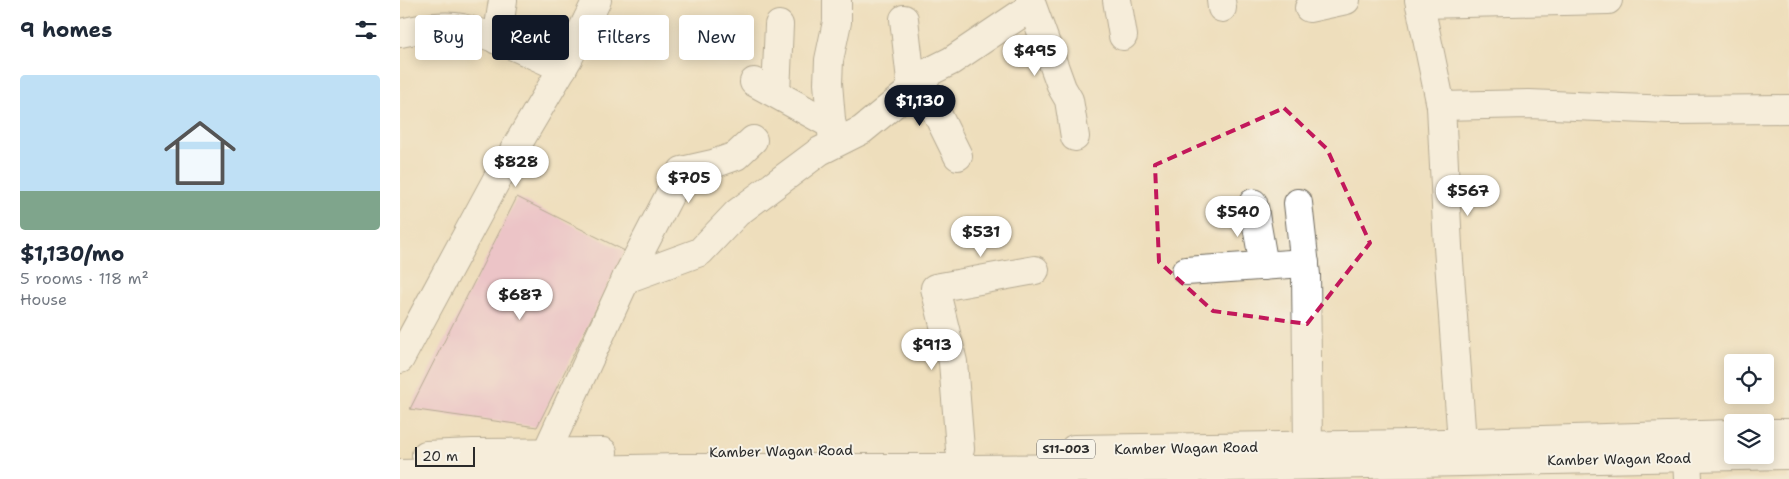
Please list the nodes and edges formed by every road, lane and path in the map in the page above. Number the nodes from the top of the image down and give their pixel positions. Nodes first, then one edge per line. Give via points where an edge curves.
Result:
1 (503, 0) edge
2 (597, 0) edge
3 (837, 0) edge
4 (1118, 0) edge
5 (1346, 0) edge
6 (1608, 0) edge
7 (1420, 2) edge
8 (1030, 4) edge
9 (1309, 8) dead end
10 (501, 15) edge
11 (904, 19) dead end
12 (780, 25) dead end
13 (400, 33) edge
14 (1123, 36) dead end
15 (492, 38) edge
16 (544, 60) edge
17 (563, 68) junction
18 (916, 84) junction
19 (1441, 106) junction
20 (1789, 109) edge
21 (832, 135) junction
22 (1076, 137) dead end
23 (753, 140) dead end
24 (958, 156) dead end
25 (1298, 203) dead end
26 (1253, 204) dead end
27 (1305, 262) junction
28 (1264, 266) junction
29 (1035, 270) dead end
30 (1186, 271) dead end
31 (626, 279) junction
32 (400, 359) edge
33 (1774, 433) edge
34 (1789, 433) edge
35 (1724, 434) edge
36 (1462, 442) junction
37 (1308, 446) junction
38 (547, 452) junction
39 (1789, 455) edge
40 (968, 466) edge
41 (1688, 468) edge
42 (1527, 470) edge
43 (405, 471) edge
44 (1409, 471) edge
45 (814, 473) edge
46 (618, 474) edge
47 (664, 474) edge
48 (492, 476) edge

1 - 10 street
2 - 17 street
3 - 21 street via 828,83
4 - 14 street
5 - 9 street
6 - 7 street
7 - 19 street
8 - 18 street via 951,61 925,74
8 - 22 street via 1069,100
11 - 18 street
12 - 21 street via 765,88
13 - 15 street via 434,27 461,28
16 - 17 street
17 - 32 street via 496,181
18 - 21 street via 862,130
18 - 24 street
19 - 20 street via 1529,104 1669,110
19 - 36 street
21 - 31 street via 820,151 738,213 700,252
23 - 31 street via 736,156 682,172
25 - 27 street
26 - 28 street
27 - 28 street
27 - 37 street
28 - 30 street
29 - 40 street via 935,288 953,362
31 - 38 street
33 - 34 street
35 - 36 street, Kamber Wagan Road / S11-003
36 - 37 street, Kamber Wagan Road / S11-003
37 - 40 street, Kamber Wagan Road / S11-003 via 975,451
38 - 40 street, Kamber Wagan Road / S11-003
38 - 43 street, Kamber Wagan Road / S11-003 via 473,453
39 - 41 street, Kamber Wagan Road / S11-003
40 - 44 street, Kamber Wagan Road / S11-003
40 - 45 street, Kamber Wagan Road / S11-003
41 - 42 street, Kamber Wagan Road / S11-003
42 - 44 street, Kamber Wagan Road / S11-003
43 - 48 street, Kamber Wagan Road / S11-003
45 - 47 street, Kamber Wagan Road / S11-003
46 - 47 street, Kamber Wagan Road / S11-003
46 - 48 street, Kamber Wagan Road / S11-003

